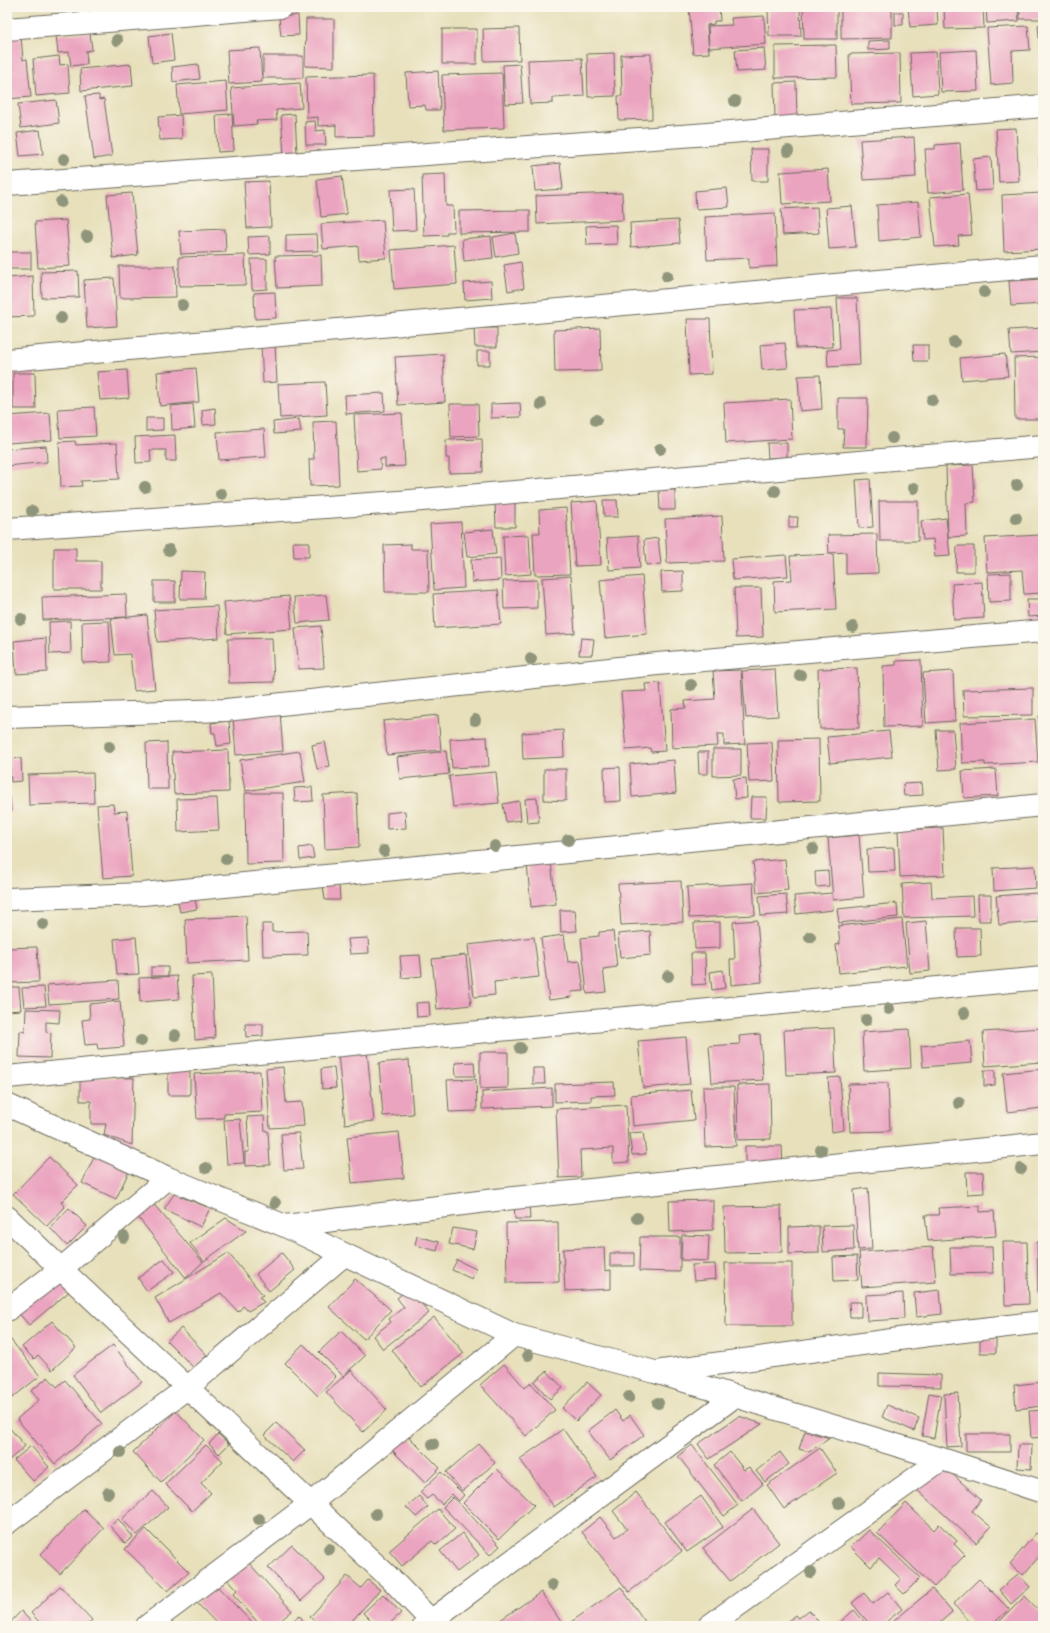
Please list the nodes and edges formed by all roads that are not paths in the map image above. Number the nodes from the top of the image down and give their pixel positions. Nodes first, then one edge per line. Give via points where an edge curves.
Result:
1 (281, 7) edge
2 (7, 29) edge
3 (1043, 106) edge
4 (7, 184) edge
5 (1043, 266) edge
6 (7, 360) edge
7 (1043, 446) edge
8 (7, 529) edge
9 (1043, 630) edge
10 (7, 717) edge
11 (1043, 804) edge
12 (7, 899) edge
13 (1043, 978) edge
14 (7, 1078) edge
15 (7, 1105) edge
16 (1043, 1143) edge
17 (168, 1178) junction
18 (7, 1217) edge
19 (284, 1226) junction
20 (344, 1255) junction
21 (61, 1269) junction
22 (7, 1310) edge
23 (1043, 1322) edge
24 (514, 1336) junction
25 (655, 1372) junction
26 (187, 1388) junction
27 (734, 1396) junction
28 (942, 1459) junction
29 (1043, 1492) edge
30 (310, 1504) junction
31 (7, 1523) edge
32 (431, 1624) edge
33 (147, 1626) edge
34 (709, 1626) edge

1 - 2 street
3 - 4 street
5 - 6 street
7 - 8 street via 399,502
9 - 10 street via 657,664 226,710
11 - 12 street via 143,894
13 - 14 street
15 - 17 street
16 - 19 street via 495,1200
17 - 19 street
17 - 21 street
18 - 21 street
19 - 20 street
20 - 24 street
20 - 26 street
21 - 22 street
21 - 26 street
23 - 25 street
24 - 25 street
24 - 30 street
25 - 27 street
26 - 30 street
26 - 31 street
27 - 28 street
27 - 32 street
28 - 29 street
28 - 34 street
30 - 32 street via 393,1581
30 - 33 street

